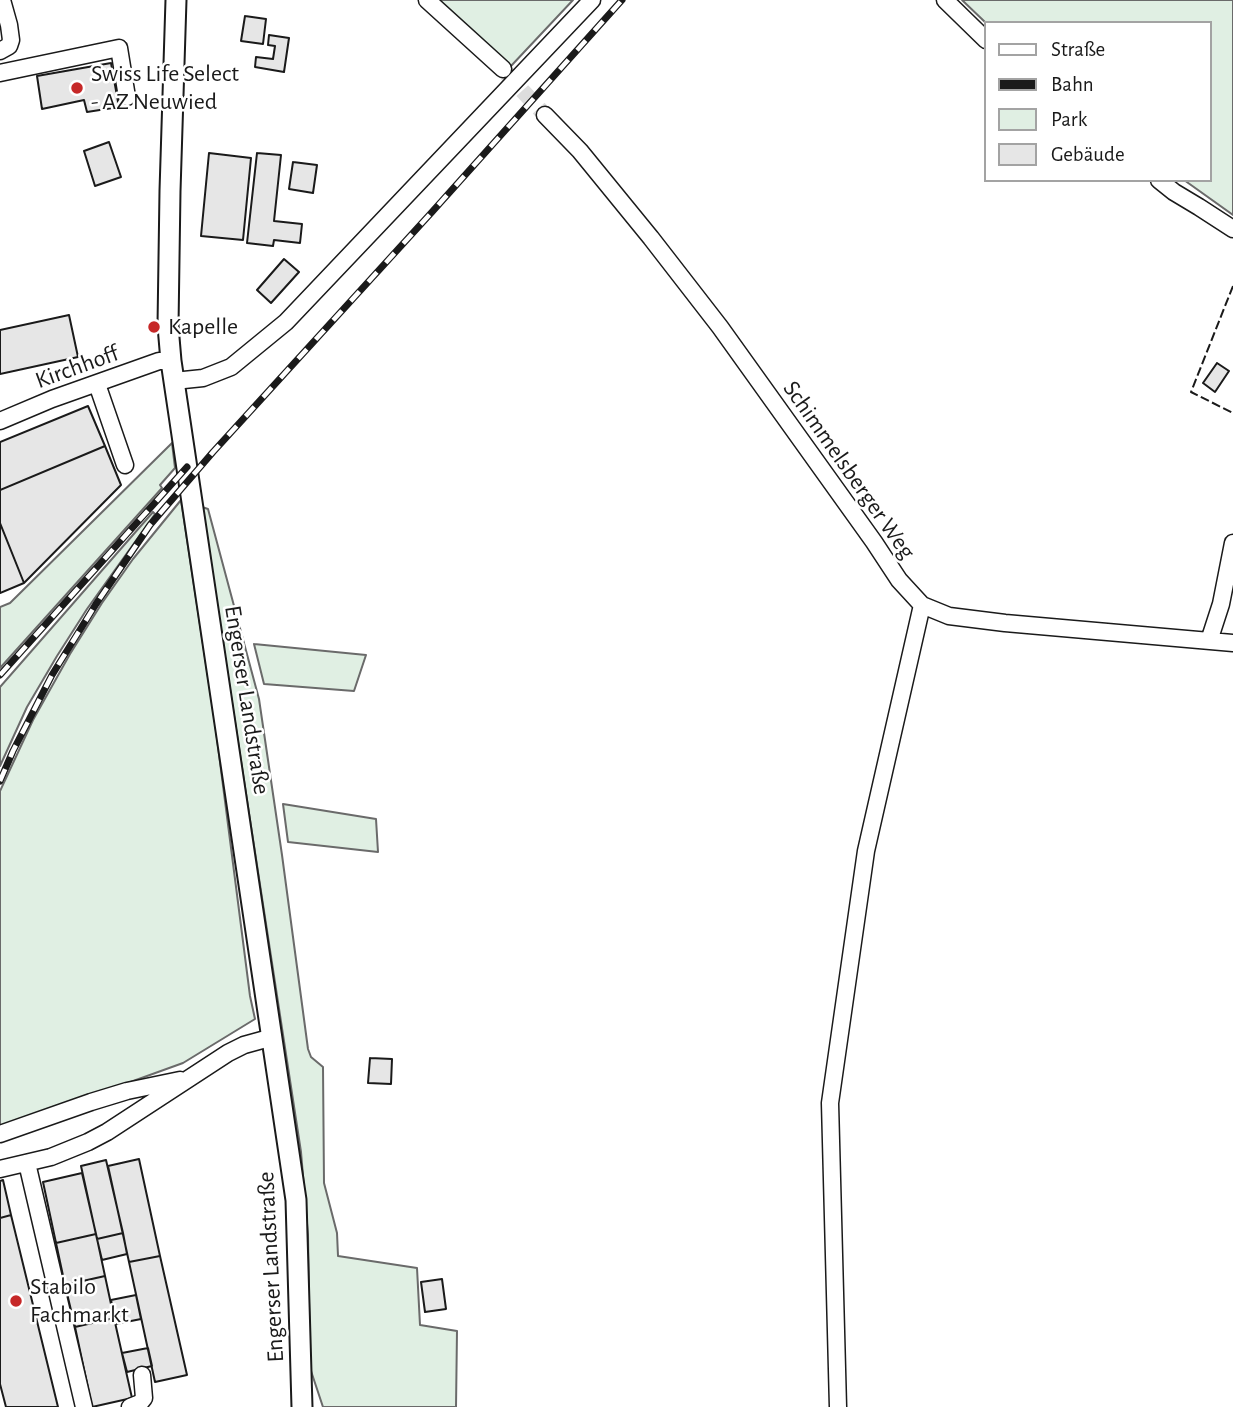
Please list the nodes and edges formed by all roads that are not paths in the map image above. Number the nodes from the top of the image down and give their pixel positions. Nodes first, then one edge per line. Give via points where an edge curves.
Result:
1 (2, 0) edge
2 (176, 0) edge
3 (427, 0) edge
4 (592, 0) edge
5 (945, 0) edge
6 (984, 38) edge
7 (0, 51) edge
8 (503, 69) tunnel mouth
9 (0, 74) edge
10 (0, 83) edge
11 (127, 97) dead end
12 (545, 115) tunnel mouth
13 (1162, 182) edge
14 (1233, 229) edge
15 (171, 361) junction
16 (174, 381) junction
17 (97, 384) junction
18 (0, 421) edge
19 (125, 465) dead end
20 (1233, 542) edge
21 (922, 605) junction
22 (1209, 641) junction
23 (1233, 643) edge
24 (273, 1037) junction
25 (190, 1078) junction
26 (0, 1135) edge
27 (27, 1163) junction
28 (0, 1169) edge
29 (142, 1375) dead end
30 (84, 1407) edge
31 (130, 1407) edge
32 (302, 1407) edge
33 (838, 1407) edge

1 - 7 street via 11,40 9,47
2 - 15 main road, Engerser Landstraße via 168,299
3 - 8 street
4 - 16 street via 286,322 231,367 203,378
5 - 6 street
9 - 10 street
9 - 11 street via 119,48
12 - 21 street, Schimmelsberger Weg via 580,151 697,297 899,580
13 - 14 street
15 - 16 main road, Engerser Landstraße
15 - 17 street, Kirchhoff via 159,361
16 - 24 main road, Engerser Landstraße
17 - 18 street, Kirchhoff
17 - 19 street
20 - 22 street via 1222,604
21 - 22 street, Schimmelsberger Weg via 949,616
21 - 33 street via 866,851 830,1103
22 - 23 street, Schimmelsberger Weg
24 - 25 street via 244,1045
24 - 32 main road, Engerser Landstraße via 296,1200
25 - 26 street via 127,1091
25 - 27 street via 88,1142
27 - 28 street
27 - 30 street
29 - 31 street via 144,1398

